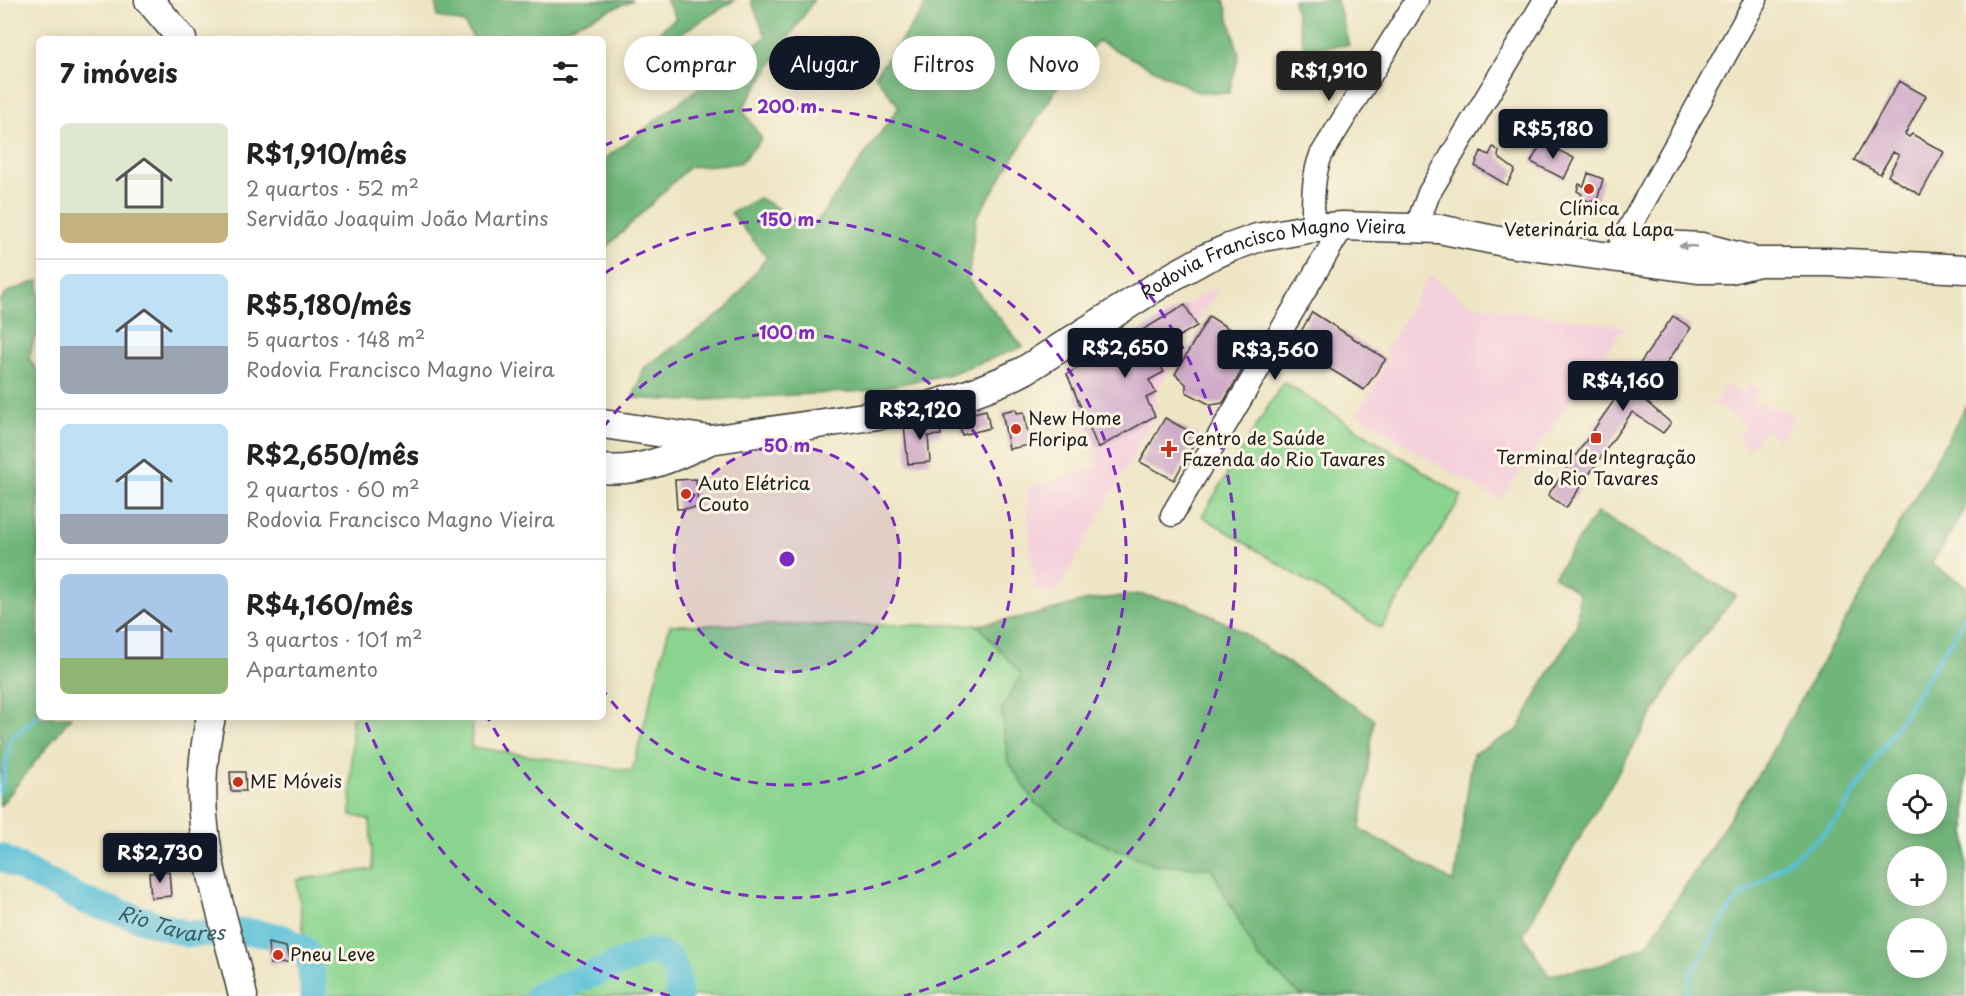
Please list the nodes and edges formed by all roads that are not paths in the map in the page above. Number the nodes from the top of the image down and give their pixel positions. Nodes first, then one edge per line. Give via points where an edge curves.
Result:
1 (149, 0) edge
2 (1417, 0) edge
3 (1545, 0) edge
4 (1756, 0) edge
5 (179, 36) edge
6 (1343, 226) junction
7 (1313, 228) junction
8 (1416, 228) junction
9 (1509, 243) junction
10 (1621, 243) junction
11 (1760, 262) junction
12 (1966, 269) edge
13 (606, 424) edge
14 (710, 440) junction
15 (606, 443) edge
16 (606, 469) edge
17 (1172, 515) dead end
18 (211, 720) edge
19 (243, 996) edge

1 - 5 main road
2 - 7 street via 1316,167
3 - 8 street via 1430,193
4 - 10 street
6 - 7 main road, Rodovia Francisco Magno Vieira
6 - 8 main road, Rodovia Francisco Magno Vieira
6 - 17 street
7 - 14 main road, Rodovia Francisco Magno Vieira via 1257,238 1206,258 1025,370 978,392 918,409
8 - 9 main road, Rodovia Francisco Magno Vieira
9 - 10 main road, Rodovia Francisco Magno Vieira
9 - 11 main road, Rodovia Francisco Magno Vieira via 1698,269 1731,269
11 -> 10 main road, Rodovia Francisco Magno Vieira via 1702,246
11 - 12 main road, Rodovia Francisco Magno Vieira
13 - 14 main road, Rodovia Francisco Magno Vieira
14 - 15 main road
14 - 16 main road, Rodovia Francisco Magno Vieira via 672,459
18 - 19 main road via 202,808 207,851

